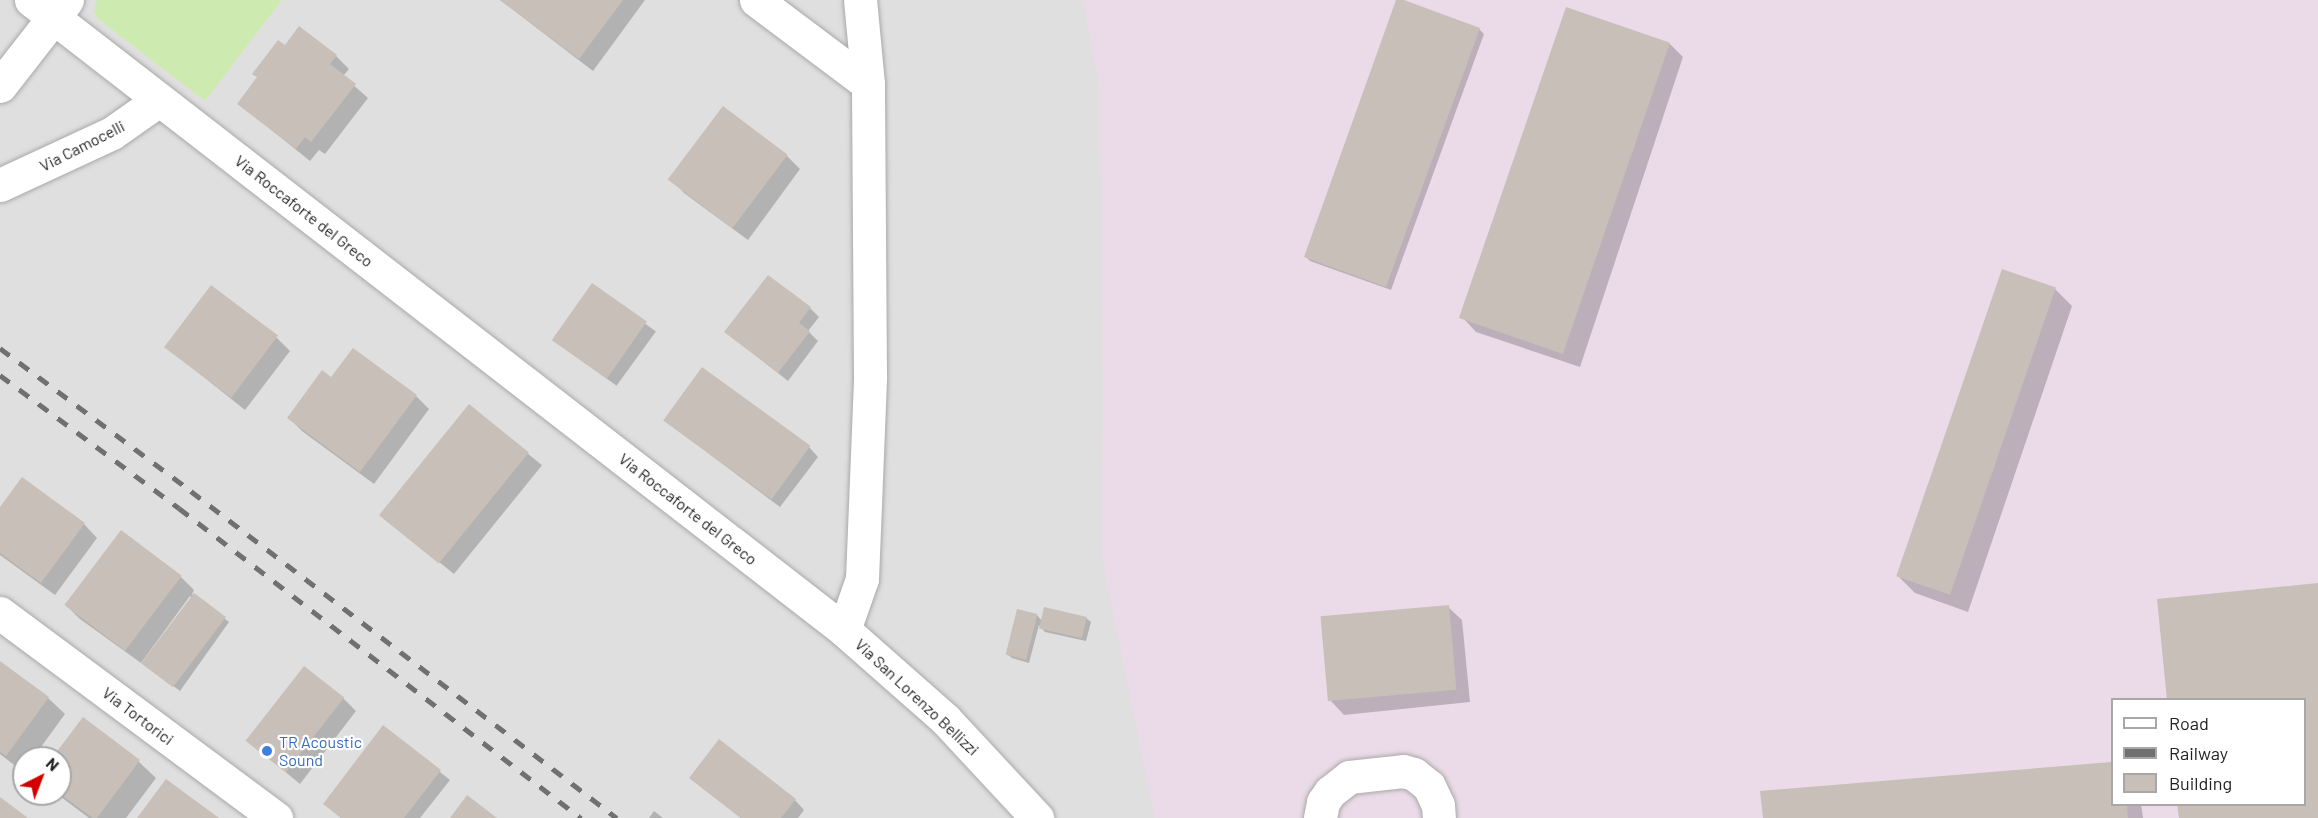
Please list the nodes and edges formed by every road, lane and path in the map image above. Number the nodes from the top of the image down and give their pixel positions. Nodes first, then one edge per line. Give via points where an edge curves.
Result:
1 (756, 0) edge
2 (860, 0) edge
3 (51, 6) edge
4 (868, 84) junction
5 (0, 86) edge
6 (159, 100) junction
7 (0, 185) edge
8 (0, 614) edge
9 (844, 630) junction
10 (276, 818) edge
11 (1036, 818) edge
12 (1320, 818) edge
13 (1439, 818) edge

1 - 4 street
2 - 4 street
3 - 5 street
3 - 6 street, Via Roccaforte del Greco
4 - 9 street via 868,444 862,579
6 - 7 street, Via Camocelli via 102,139
6 - 9 street, Via Roccaforte del Greco
8 - 10 street, Via Tortorici
9 - 11 street, Via San Lorenzo Bellizzi via 952,726
12 - 13 street via 1330,792 1349,777 1403,771 1430,786

